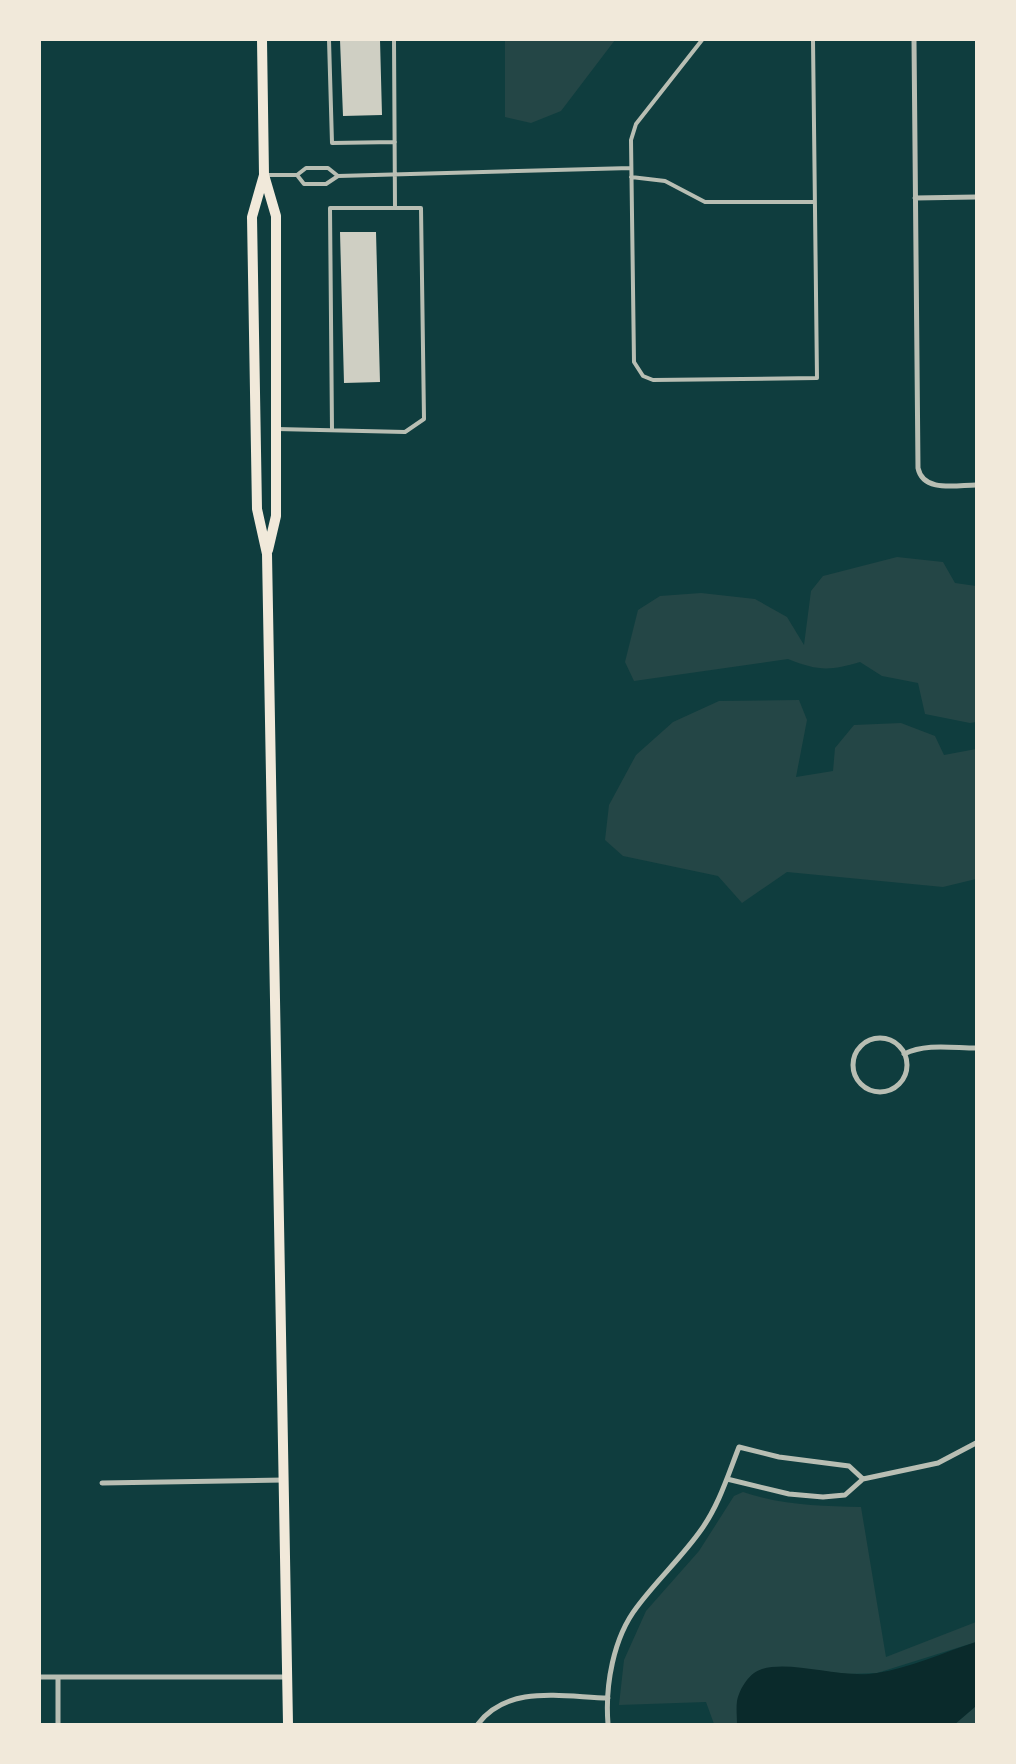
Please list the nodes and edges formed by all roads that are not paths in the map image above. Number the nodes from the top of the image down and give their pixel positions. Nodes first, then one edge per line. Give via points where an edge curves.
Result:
1 (262, 40) edge
2 (329, 40) edge
3 (394, 40) edge
4 (702, 40) edge
5 (813, 40) edge
6 (914, 40) edge
7 (395, 142) junction
8 (630, 168) junction
9 (395, 174) junction
10 (297, 175) junction
11 (264, 176) junction
12 (338, 176) junction
13 (631, 177) junction
14 (976, 197) edge
15 (916, 198) junction
16 (815, 202) junction
17 (395, 208) junction
18 (277, 429) junction
19 (332, 430) junction
20 (976, 484) edge
21 (267, 554) junction
22 (976, 1048) edge
23 (904, 1054) junction
24 (976, 1443) edge
25 (727, 1479) junction
26 (863, 1479) junction
27 (285, 1480) junction
28 (102, 1483) dead end
29 (289, 1676) junction
30 (40, 1677) edge
31 (58, 1677) junction
32 (608, 1698) junction
33 (58, 1724) edge
34 (288, 1724) edge
35 (478, 1724) edge
36 (608, 1724) edge

1 - 11 main road
2 - 7 lane via 332,143
3 - 7 lane
4 - 8 lane via 636,124 630,140
5 - 16 lane
6 - 15 street
7 - 9 lane
8 - 9 lane
8 - 13 lane
9 - 12 lane
9 - 17 lane
10 - 11 lane
10 - 12 lane via 306,168 328,168
10 - 12 lane via 304,184 326,184
11 - 18 main road via 276,216
11 - 21 main road via 252,217 258,509
13 - 16 lane via 665,181 705,202
13 - 16 lane via 634,362 643,376 654,380 817,378
14 - 15 street
15 - 20 street via 918,468 924,481 933,485
17 - 19 lane via 330,208
17 - 19 lane via 421,208 424,419 405,432
18 - 19 lane
18 - 21 main road via 276,516
21 - 27 main road
22 - 23 street via 932,1047
23 - 23 street via 896,1043 886,1038 875,1038 858,1050 853,1070 864,1087 883,1092 893,1089 906,1072
24 - 26 street via 938,1463
25 - 26 street via 789,1494 823,1497 845,1495
25 - 26 street via 739,1447 779,1457 849,1466
25 - 32 street via 716,1507 701,1531 636,1608 627,1624 612,1669
27 - 28 street
27 - 29 main road
29 - 31 street
29 - 34 main road
30 - 31 street
31 - 33 street
32 - 35 street via 524,1696 494,1706
32 - 36 street

